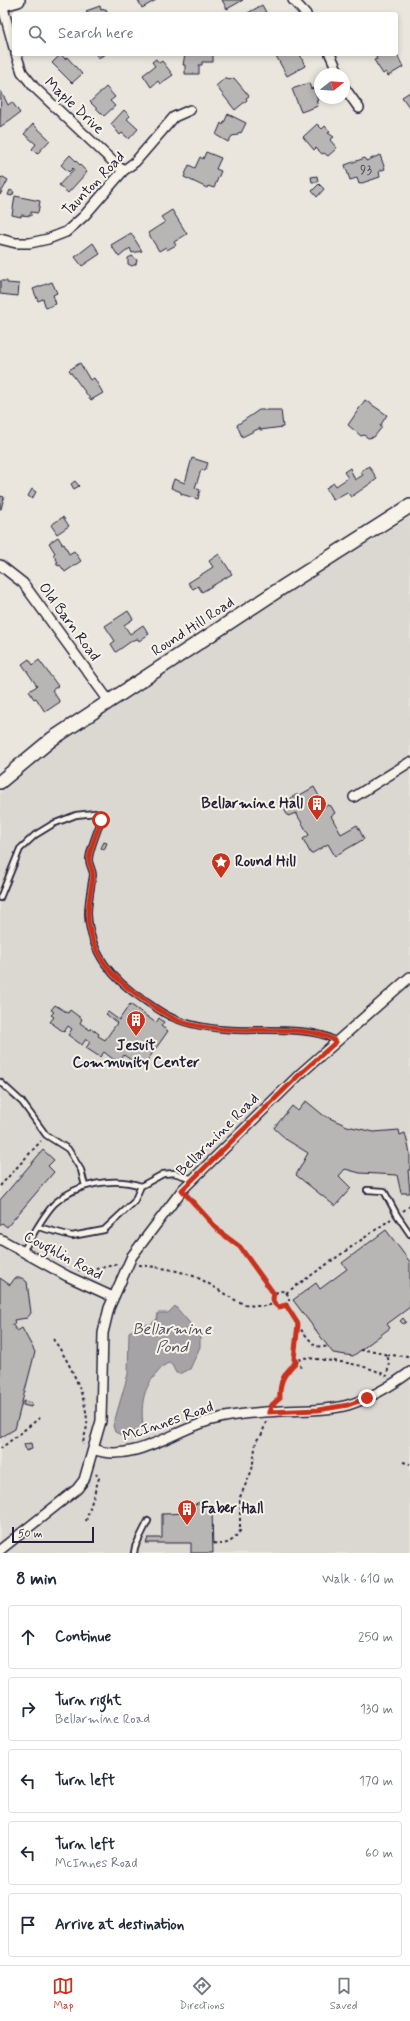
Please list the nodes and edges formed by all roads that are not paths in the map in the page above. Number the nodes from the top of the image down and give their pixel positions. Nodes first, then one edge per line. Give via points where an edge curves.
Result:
1 (18, 0) edge
2 (294, 0) edge
3 (1, 5) edge
4 (304, 12) edge
5 (12, 41) edge
6 (17, 56) edge
7 (331, 56) edge
8 (336, 68) edge
9 (350, 95) edge
10 (359, 108) dead end
11 (190, 110) dead end
12 (123, 171) junction
13 (0, 239) edge
14 (410, 506) edge
15 (0, 565) edge
16 (109, 701) junction
17 (410, 762) edge
18 (0, 782) edge
19 (354, 797) dead end
20 (0, 898) edge
21 (410, 977) edge
22 (336, 1042) junction
23 (0, 1082) edge
24 (193, 1179) junction
25 (84, 1186) junction
26 (141, 1186) junction
27 (367, 1190) dead end
28 (38, 1227) junction
29 (410, 1234) edge
30 (0, 1239) edge
31 (23, 1251) junction
32 (113, 1297) junction
33 (410, 1372) edge
34 (94, 1449) junction
35 (148, 1521) dead end
36 (0, 1550) edge
37 (134, 1553) edge

1 - 3 main road
2 - 4 street
3 - 5 street
6 - 12 street, Maple Drive via 22,72 34,87
7 - 8 street
9 - 10 street
11 - 12 street, Taunton Road via 174,117 135,162
12 - 13 street, Taunton Road via 84,216 66,232 30,243
14 - 16 main road, Round Hill Road
15 - 16 street, Old Barn Road via 23,583
16 - 18 main road, Round Hill Road via 52,739
17 - 19 street
20 - 22 lane via 20,849 35,835 52,824 76,815 95,813 101,820 89,861 93,873 89,893 89,926 98,954 115,978 140,997 182,1022 235,1030 277,1030 314,1034 326,1036
21 - 22 street, Bellarmine Road
22 - 24 street, Bellarmine Road
23 - 25 lane via 22,1102 46,1135 68,1149 81,1170
24 - 26 lane via 174,1173 158,1177
24 - 32 street, Bellarmine Road via 146,1235 128,1263
25 - 26 lane via 104,1182
25 - 28 lane via 56,1202
26 - 28 lane via 134,1202 104,1230 72,1236
27 - 29 lane via 384,1191
28 - 31 lane
30 - 31 street, Coughlin Road
31 - 32 street, Coughlin Road via 67,1276
32 - 34 street, Bellarmine Road via 103,1333 101,1421
33 - 34 street, McInnes Road via 367,1398 334,1408 212,1419 132,1451 116,1454
34 - 36 street, Bellarmine Road via 84,1480 77,1490
35 - 37 lane

